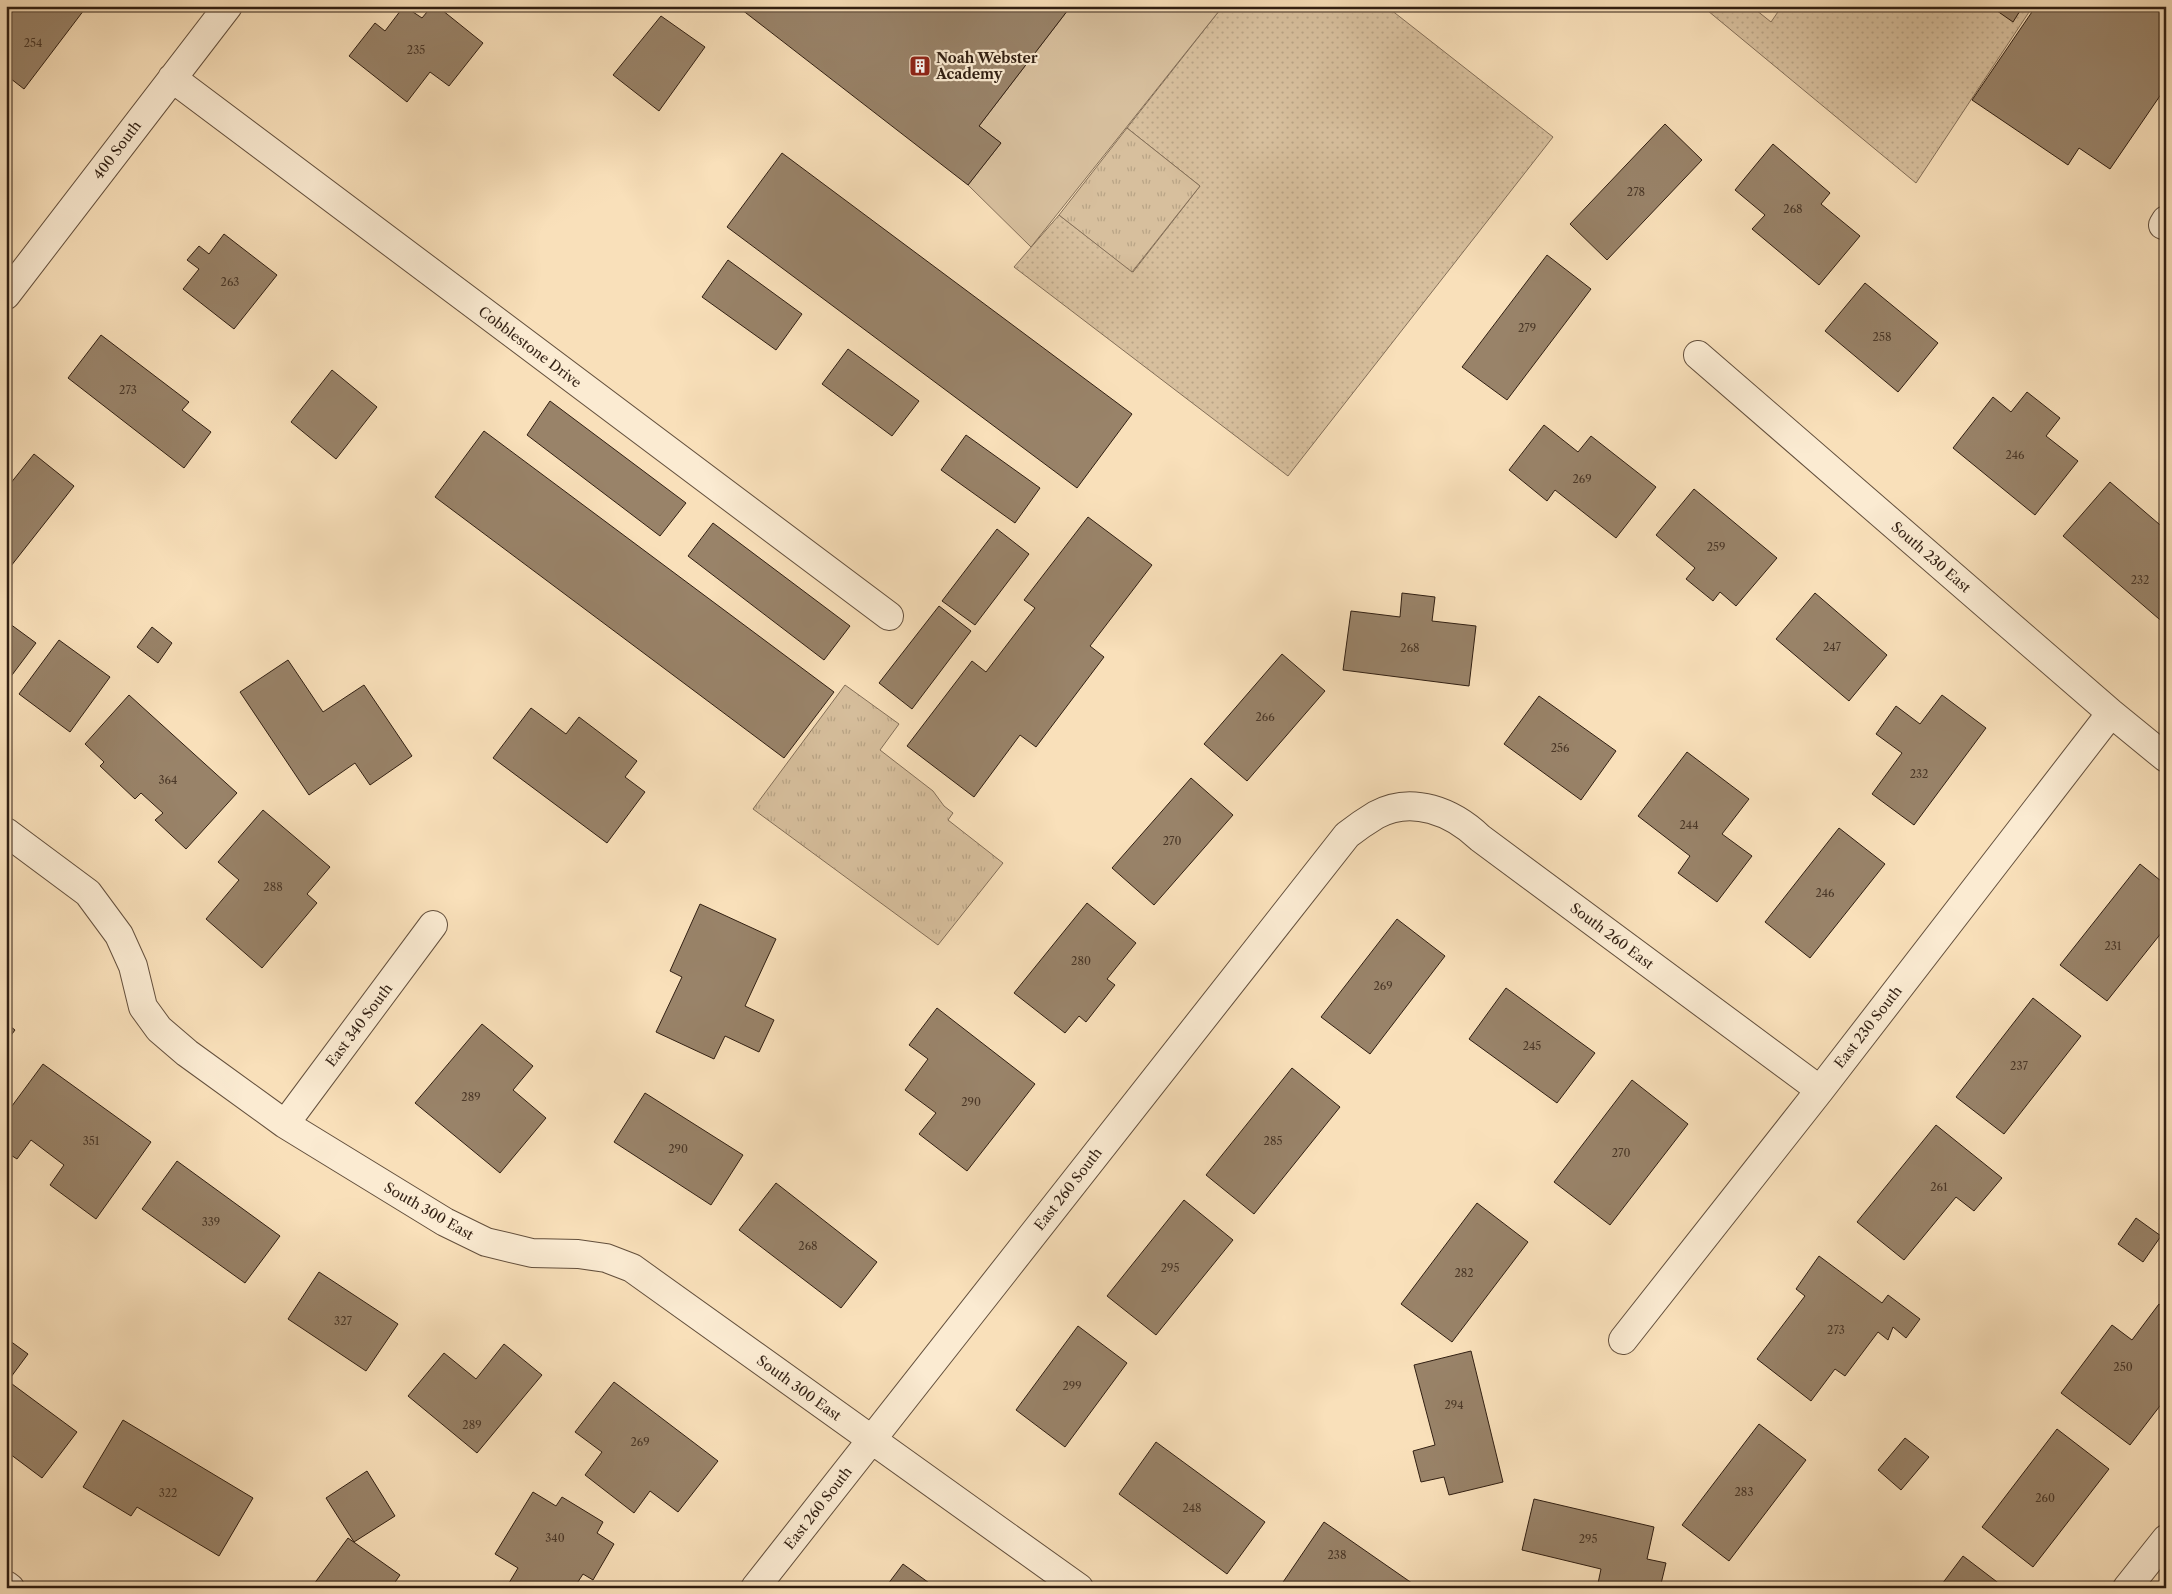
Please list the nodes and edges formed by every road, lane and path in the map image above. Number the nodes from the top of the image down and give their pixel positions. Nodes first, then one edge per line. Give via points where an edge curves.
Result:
1 (228, 6) edge
2 (172, 78) junction
3 (6, 295) edge
4 (1698, 355) dead end
5 (888, 616) dead end
6 (2111, 713) junction
7 (2166, 758) edge
8 (1395, 808) joint
9 (6, 832) edge
10 (433, 925) dead end
11 (1820, 1090) junction
12 (285, 1124) junction
13 (1623, 1340) dead end
14 (872, 1440) junction
15 (2166, 1539) edge
16 (6, 1585) edge
17 (10, 1588) edge
18 (755, 1588) edge
19 (1079, 1588) edge
20 (2128, 1588) edge

1 - 2 street, 400 South
2 - 3 street, 400 South
2 - 5 street, Cobblestone Drive
4 - 6 street, South 230 East
6 - 7 street, South 230 East
6 - 11 street, East 230 South
8 - 11 street, South 260 East via 1433,809 1467,825 1480,838
8 - 14 street, East 260 South via 1378,814 1347,835
9 - 12 street, South 300 East via 88,894 119,935 133,966 143,1007 159,1029
10 - 12 street, East 340 South
11 - 13 street, East 230 South
12 - 14 street, South 300 East via 445,1222 486,1242 532,1253 606,1258 632,1268
14 - 18 street, East 260 South
14 - 19 street, South 300 East
15 - 20 street
16 - 17 street

